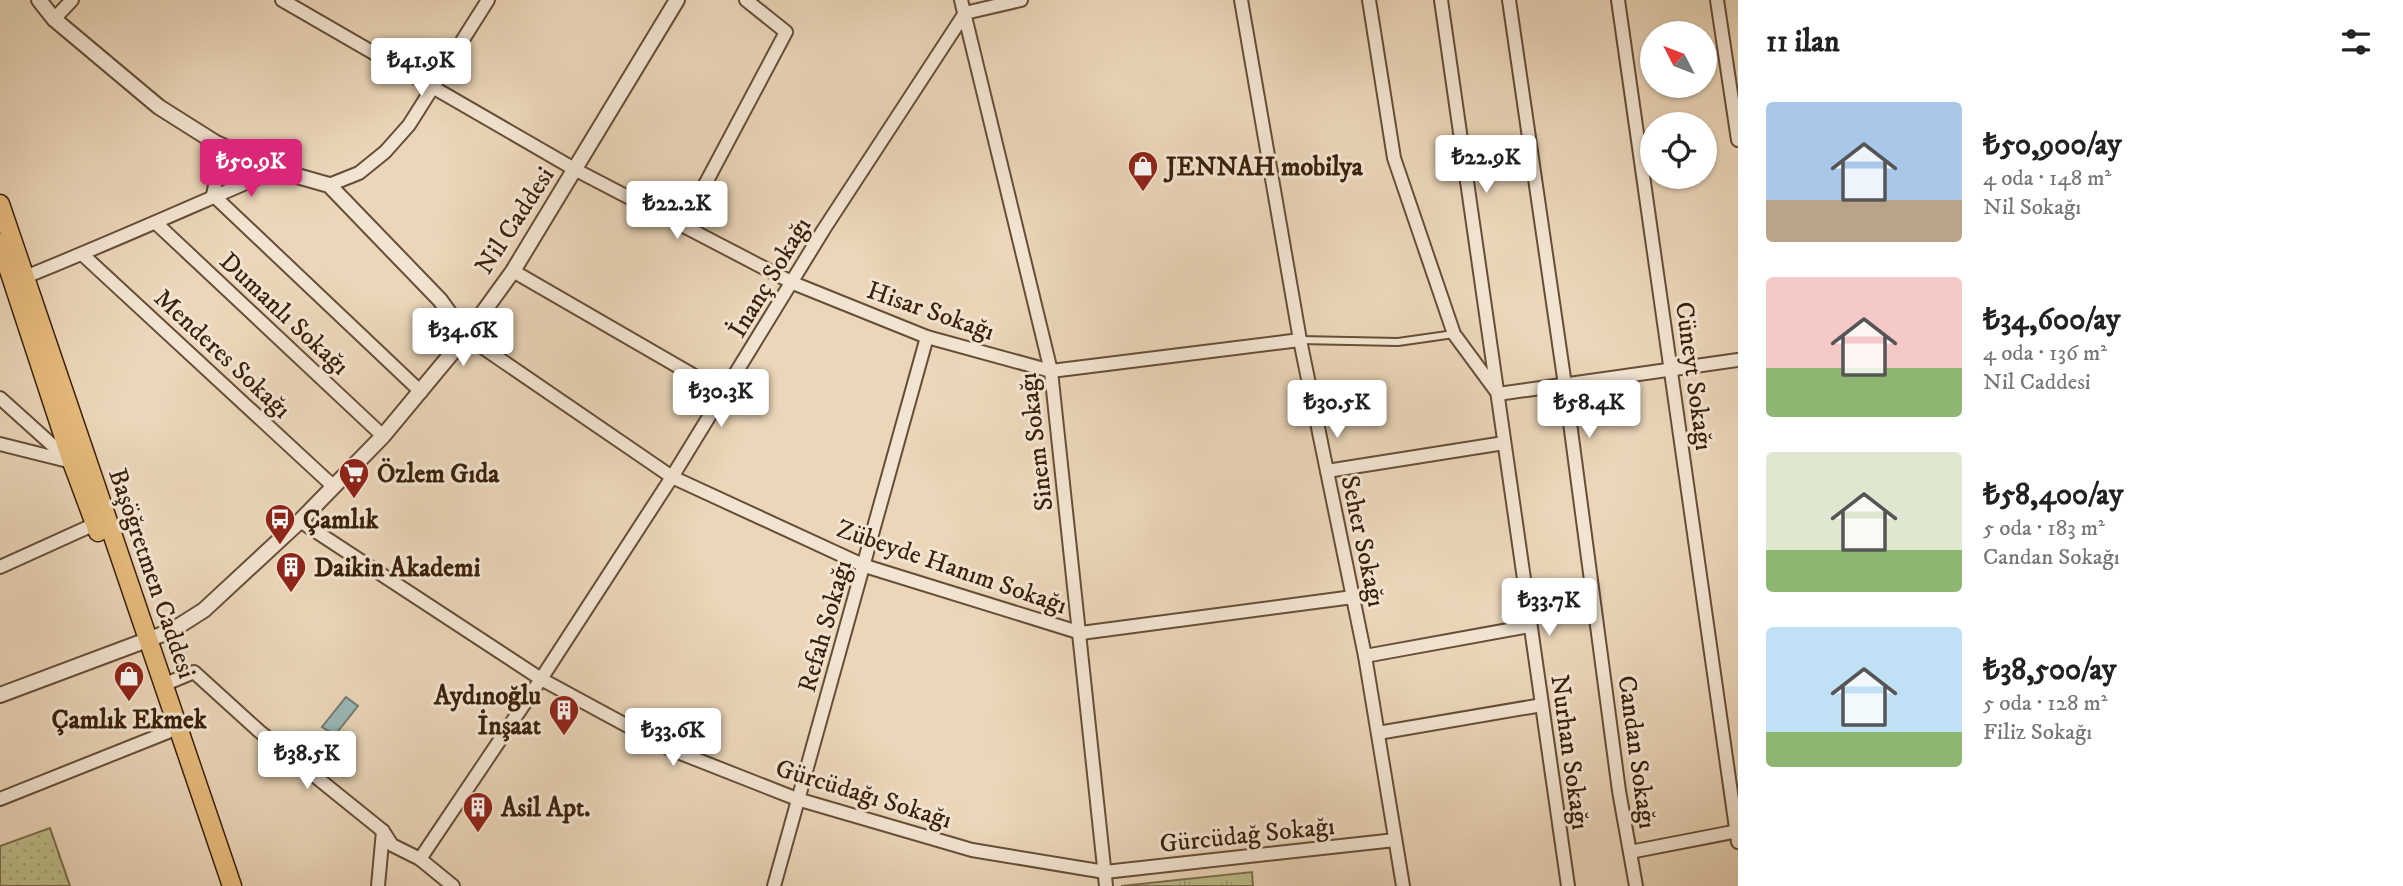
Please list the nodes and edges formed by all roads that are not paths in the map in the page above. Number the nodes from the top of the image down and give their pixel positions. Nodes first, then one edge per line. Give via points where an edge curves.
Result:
1 (39, 0) edge
2 (72, 0) edge
3 (282, 0) edge
4 (488, 0) edge
5 (677, 0) edge
6 (746, 0) edge
7 (1021, 0) edge
8 (1241, 0) edge
9 (1369, 0) edge
10 (1441, 0) edge
11 (1509, 0) edge
12 (1618, 0) edge
13 (1717, 0) edge
14 (301, 5) edge
15 (963, 7) edge
16 (54, 19) junction
17 (433, 86) junction
18 (1738, 140) edge
19 (216, 143) junction
20 (276, 170) junction
21 (576, 170) junction
22 (330, 185) junction
23 (213, 195) junction
24 (0, 204) edge
25 (157, 224) junction
26 (683, 226) junction
27 (0, 243) edge
28 (82, 254) junction
29 (513, 271) junction
30 (19, 279) junction
31 (793, 284) junction
32 (1454, 334) junction
33 (466, 336) junction
34 (927, 337) junction
35 (1300, 340) junction
36 (1738, 360) edge
37 (1670, 369) junction
38 (1051, 371) junction
39 (1565, 385) junction
40 (421, 392) junction
41 (724, 393) junction
42 (1498, 394) junction
43 (0, 398) edge
44 (383, 436) junction
45 (1504, 443) junction
46 (0, 444) edge
47 (72, 462) junction
48 (89, 471) junction
49 (1327, 471) junction
50 (672, 477) junction
51 (333, 486) junction
52 (300, 522) junction
53 (95, 524) junction
54 (865, 566) junction
55 (0, 567) edge
56 (1353, 597) junction
57 (1530, 626) junction
58 (1081, 633) junction
59 (143, 642) junction
60 (1364, 656) junction
61 (541, 679) junction
62 (163, 685) junction
63 (0, 695) edge
64 (1542, 705) junction
65 (168, 732) junction
66 (1378, 733) junction
67 (0, 799) edge
68 (797, 799) junction
69 (383, 831) junction
70 (1738, 835) edge
71 (1395, 840) junction
72 (1630, 852) junction
73 (420, 859) junction
74 (1105, 872) junction
75 (222, 886) edge
76 (232, 886) edge
77 (378, 886) edge
78 (453, 886) edge
79 (774, 886) edge
80 (1106, 886) edge
81 (1403, 886) edge
82 (1568, 886) edge
83 (1636, 886) edge

1 - 16 street
2 - 16 street
3 - 14 street, Hisar Sokağı
4 - 17 street
5 - 21 street, Nil Caddesi
6 - 26 street via 786,32
7 - 15 street
8 - 35 street, Seher Sokağı
9 - 32 street via 1394,158
10 - 42 street, Nurhan Sokağı
11 - 39 street, Candan Sokağı
12 - 37 street, Cüneyt Sokağı
13 - 18 street
14 - 17 street, Hisar Sokağı
15 - 31 street, İnanç Sokağı
15 - 38 street, Sinem Sokağı
16 - 19 street via 159,107
17 - 21 street, Hisar Sokağı
17 - 22 street via 409,125 385,152 359,173
19 - 20 street
19 - 23 street via 218,172
20 - 22 street
20 - 23 street
21 - 26 street, Hisar Sokağı
21 - 29 street, Nil Caddesi
22 - 33 street via 440,300
23 - 25 street
23 - 40 street
24 - 30 main road, Başöğretmen Caddesi
25 - 28 street
25 - 44 street, Dumanlı Sokağı
26 - 31 street, Hisar Sokağı
27 - 30 main road, Başöğretmen Caddesi
28 - 30 street
28 - 51 street, Menderes Sokağı
29 - 33 street, Nil Caddesi
29 - 41 street
30 - 47 main road, Başöğretmen Caddesi
30 - 48 main road, Başöğretmen Caddesi
31 - 34 street, Hisar Sokağı
31 - 41 street, İnanç Sokağı
32 - 35 lane via 1398,342
32 - 42 street
33 - 40 street, Nil Caddesi
33 - 50 street, Zübeyde Hanım Sokağı
34 - 38 street, Hisar Sokağı
34 - 54 street, Refah Sokağı
35 - 38 street, Hisar Sokağı
35 - 49 street, Seher Sokağı
36 - 37 street
37 - 39 street
37 - 70 street, Cüneyt Sokağı
38 - 58 street, Sinem Sokağı
39 - 42 street
39 - 72 street, Candan Sokağı
40 - 44 street, Nil Caddesi
41 - 50 street, İnanç Sokağı
42 - 45 street, Nurhan Sokağı
43 - 47 street
44 - 51 street, Nil Caddesi
45 - 49 street
45 - 57 street, Nurhan Sokağı
46 - 47 street
47 - 48 street
47 - 53 main road, Başöğretmen Caddesi
48 - 59 main road, Başöğretmen Caddesi
49 - 56 street, Seher Sokağı
50 - 54 street, Zübeyde Hanım Sokağı
50 - 61 street, İnanç Sokağı
51 - 52 street, Nil Caddesi
52 - 59 street, Nil Caddesi via 204,610
52 - 61 street, Gürcüdağı Sokağı
53 - 55 street
53 - 59 main road, Başöğretmen Caddesi
54 - 58 street, Zübeyde Hanım Sokağı
54 - 68 street, Refah Sokağı
56 - 58 street, Zübeyde Hanım Sokağı
56 - 60 street, Seher Sokağı
57 - 60 street
57 - 64 street, Nurhan Sokağı
58 - 74 street, Sinem Sokağı
59 - 62 main road, Başöğretmen Caddesi
59 - 63 street, Nil Caddesi
59 - 65 main road, Başöğretmen Caddesi
60 - 66 street, Seher Sokağı
61 - 68 street, Gürcüdağı Sokağı via 670,749
61 - 73 street, İnanç Sokağı
62 - 69 street via 194,672
62 - 76 main road, Başöğretmen Caddesi
64 - 66 street
64 - 82 street, Nurhan Sokağı
65 - 67 street
65 - 75 main road, Başöğretmen Caddesi
66 - 71 street, Seher Sokağı
68 - 74 street, Gürcüdağı Sokağı via 972,850
68 - 79 street, Refah Sokağı
69 - 73 street via 392,845
69 - 77 street
70 - 72 street
71 - 74 street, Gürcüdağ Sokağı
71 - 81 street, Seher Sokağı
72 - 83 street, Candan Sokağı
73 - 78 street
74 - 80 street, Sinem Sokağı

